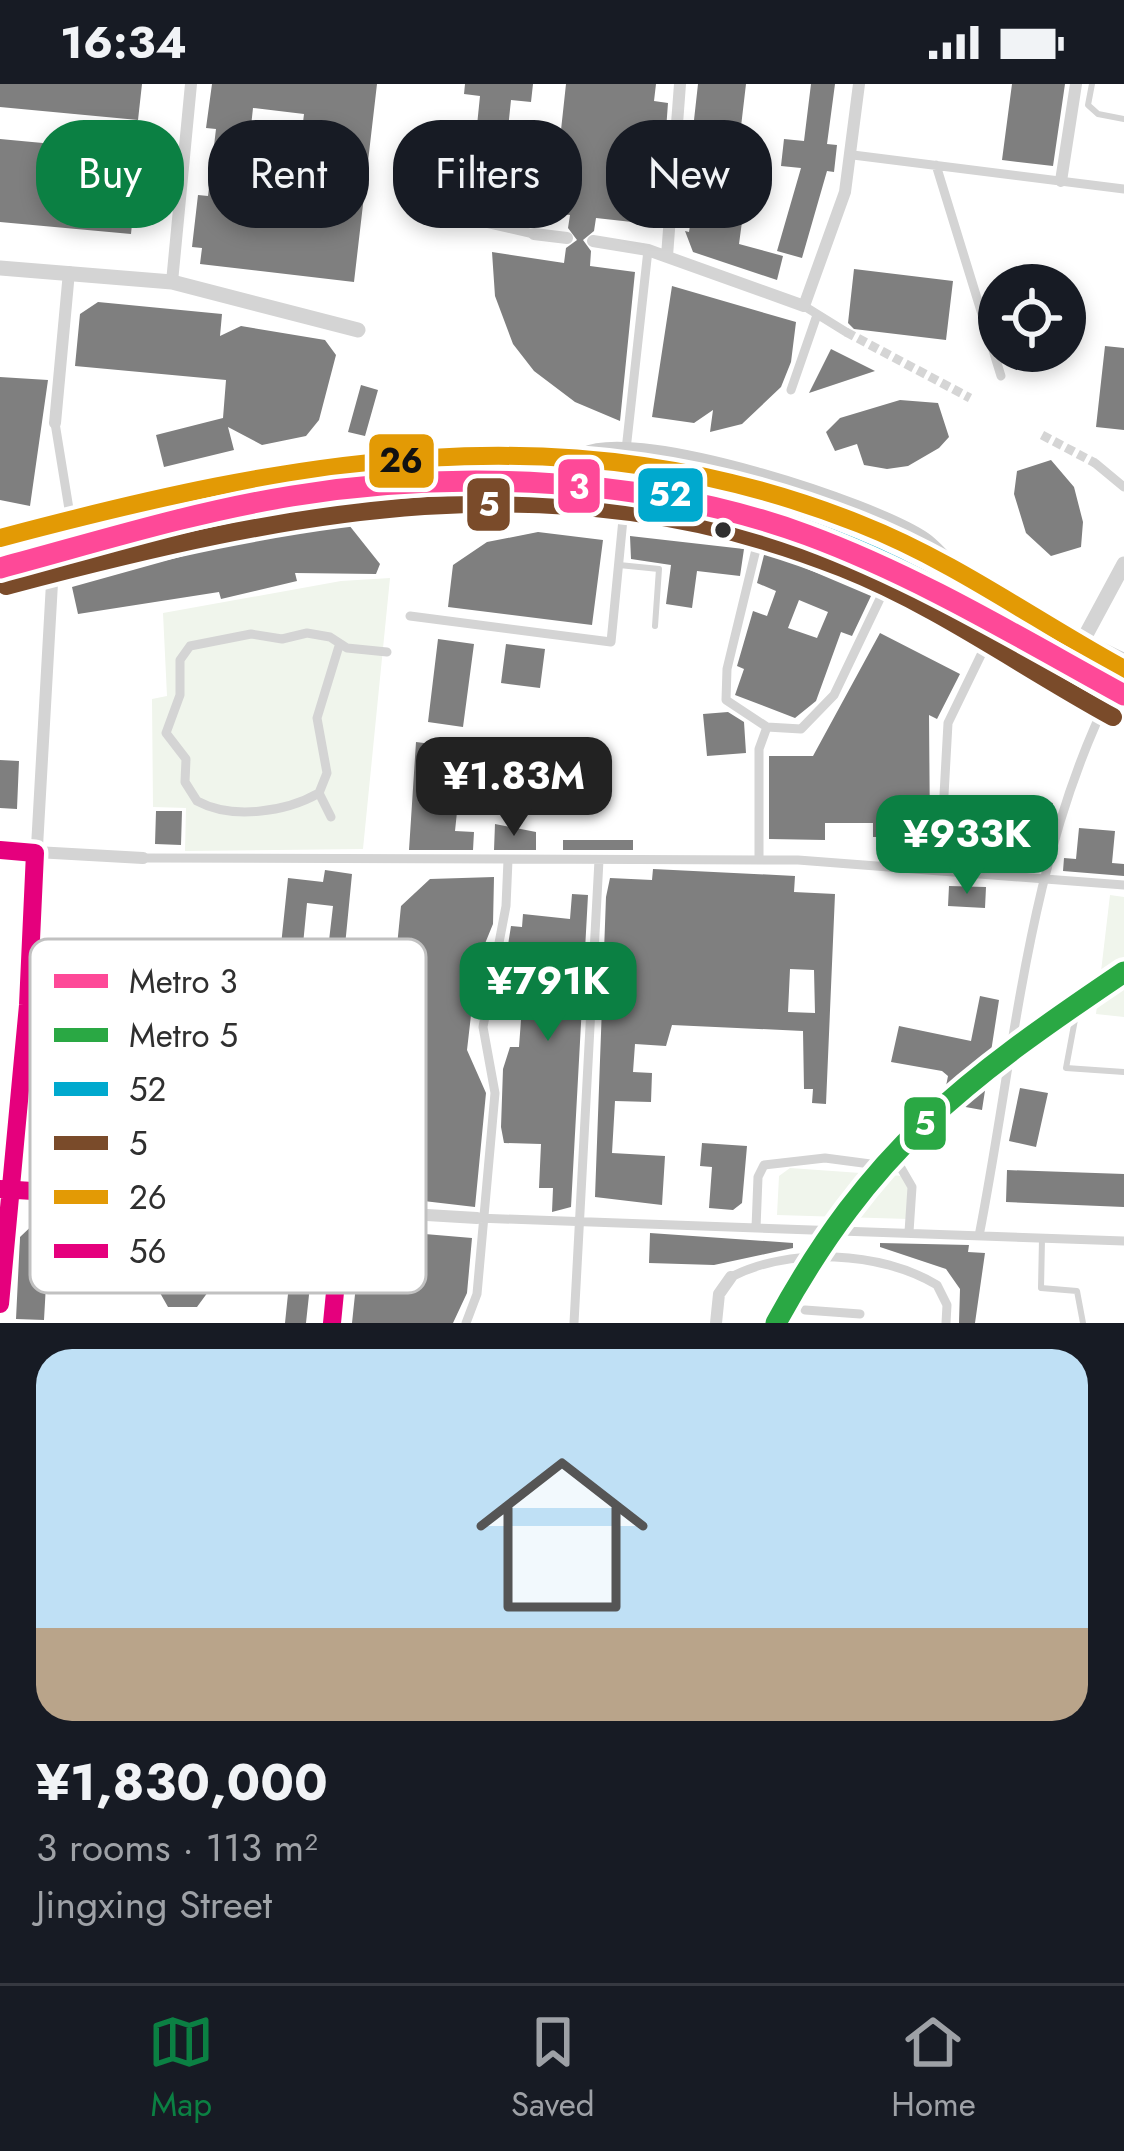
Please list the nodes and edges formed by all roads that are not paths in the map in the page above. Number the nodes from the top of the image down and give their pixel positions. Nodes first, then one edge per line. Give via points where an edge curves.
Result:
1 (191, 84) edge
2 (680, 84) edge
3 (859, 84) edge
4 (1076, 84) edge
5 (1092, 84) edge
6 (1124, 119) edge
7 (853, 154) junction
8 (936, 165) junction
9 (1061, 181) junction
10 (1124, 189) edge
11 (508, 228) edge
12 (534, 234) joint
13 (567, 238) dead end
14 (593, 241) dead end
15 (648, 250) junction
16 (667, 256) junction
17 (0, 268) edge
18 (69, 272) junction
19 (172, 282) junction
20 (803, 306) junction
21 (817, 315) junction
22 (358, 330) dead end
23 (846, 332) tunnel mouth
24 (1001, 376) dead end
25 (791, 390) dead end
26 (56, 423) joint
27 (626, 450) junction
28 (1095, 463) tunnel mouth
29 (1124, 487) edge
30 (69, 509) dead end
31 (624, 509) junction
32 (760, 532) junction
33 (1124, 564) edge
34 (619, 565) junction
35 (964, 580) junction
36 (887, 582) junction
37 (52, 583) dead end
38 (410, 616) dead end
39 (989, 620) junction
40 (655, 626) dead end
41 (1082, 642) junction
42 (339, 646) junction
43 (387, 652) dead end
44 (1124, 662) edge
45 (1118, 693) edge
46 (767, 727) junction
47 (319, 793) junction
48 (331, 817) dead end
49 (0, 850) edge
50 (34, 853) junction
51 (143, 858) joint
52 (759, 859) junction
53 (508, 860) junction
54 (599, 860) junction
55 (940, 867) junction
56 (1044, 875) junction
57 (1124, 885) edge
58 (31, 939) edge
59 (30, 954) edge
60 (1079, 998) dead end
61 (1124, 1072) edge
62 (4, 1189) edge
63 (426, 1215) edge
64 (472, 1216) junction
65 (582, 1222) junction
66 (756, 1228) junction
67 (839, 1232) junction
68 (908, 1232) junction
69 (979, 1236) junction
70 (1042, 1239) junction
71 (1124, 1241) edge
72 (836, 1259) junction
73 (730, 1277) joint
74 (335, 1293) edge
75 (0, 1304) edge
76 (805, 1310) dead end
77 (832, 1313) edge
78 (860, 1314) dead end
79 (332, 1323) edge
80 (466, 1323) edge
81 (574, 1323) edge
82 (716, 1323) edge
83 (946, 1323) edge
84 (1083, 1323) edge

1 - 19 street
2 - 16 street
3 - 7 street
4 - 9 street
5 - 6 lane via 1088,106
7 - 8 street
7 - 20 street
8 - 9 street
8 - 24 street
9 - 10 street
11 - 12 street
12 - 13 street
14 - 15 street
15 - 16 street
15 - 27 street
16 - 20 street
17 - 18 street
18 - 19 street
18 - 26 street
19 - 22 street
20 - 21 street
21 - 23 street
21 - 25 street
26 - 30 street
27 - 31 main road via 584,455 572,480 588,504
27 - 35 main road via 723,466 873,514 925,541
28 - 29 street
31 - 32 main road
31 - 34 street
32 - 36 main road
32 - 46 street via 726,700
33 - 41 street
34 - 38 street via 610,642
34 - 40 lane via 659,569
35 - 39 main road via 772,500 591,479 767,515 856,547
35 - 41 main road
36 - 39 main road
36 - 46 street via 822,713 801,729
37 - 50 street
39 - 45 main road
39 - 55 street via 948,723
41 - 44 main road
42 - 43 street
42 - 47 street via 317,718 327,773
42 - 47 street via 308,633 190,646 166,733 186,759 186,788 202,805 283,809
45 - 56 street via 1079,754
46 - 52 street via 759,749
47 - 48 street
49 - 50 street
50 - 51 street
50 - 58 street
51 - 53 street
52 - 54 street
52 - 55 street
53 - 54 street
53 - 64 street via 483,1027 495,1093
54 - 65 street
55 - 56 street
56 - 57 street
56 - 69 street
59 - 62 street
60 - 61 lane via 1066,1068
62 - 75 street
63 - 64 street
64 - 65 street
64 - 80 street via 477,1294
65 - 66 street
65 - 81 street
66 - 67 street
66 - 68 street via 758,1177 771,1160 894,1158 912,1187
67 - 68 street
67 - 72 street
68 - 69 street
69 - 70 street
70 - 71 street
70 - 84 lane via 1041,1288 1077,1291
72 - 73 street via 795,1258
72 - 83 street via 928,1280 944,1294
73 - 82 street
74 - 79 street
76 - 77 street
77 - 78 street

